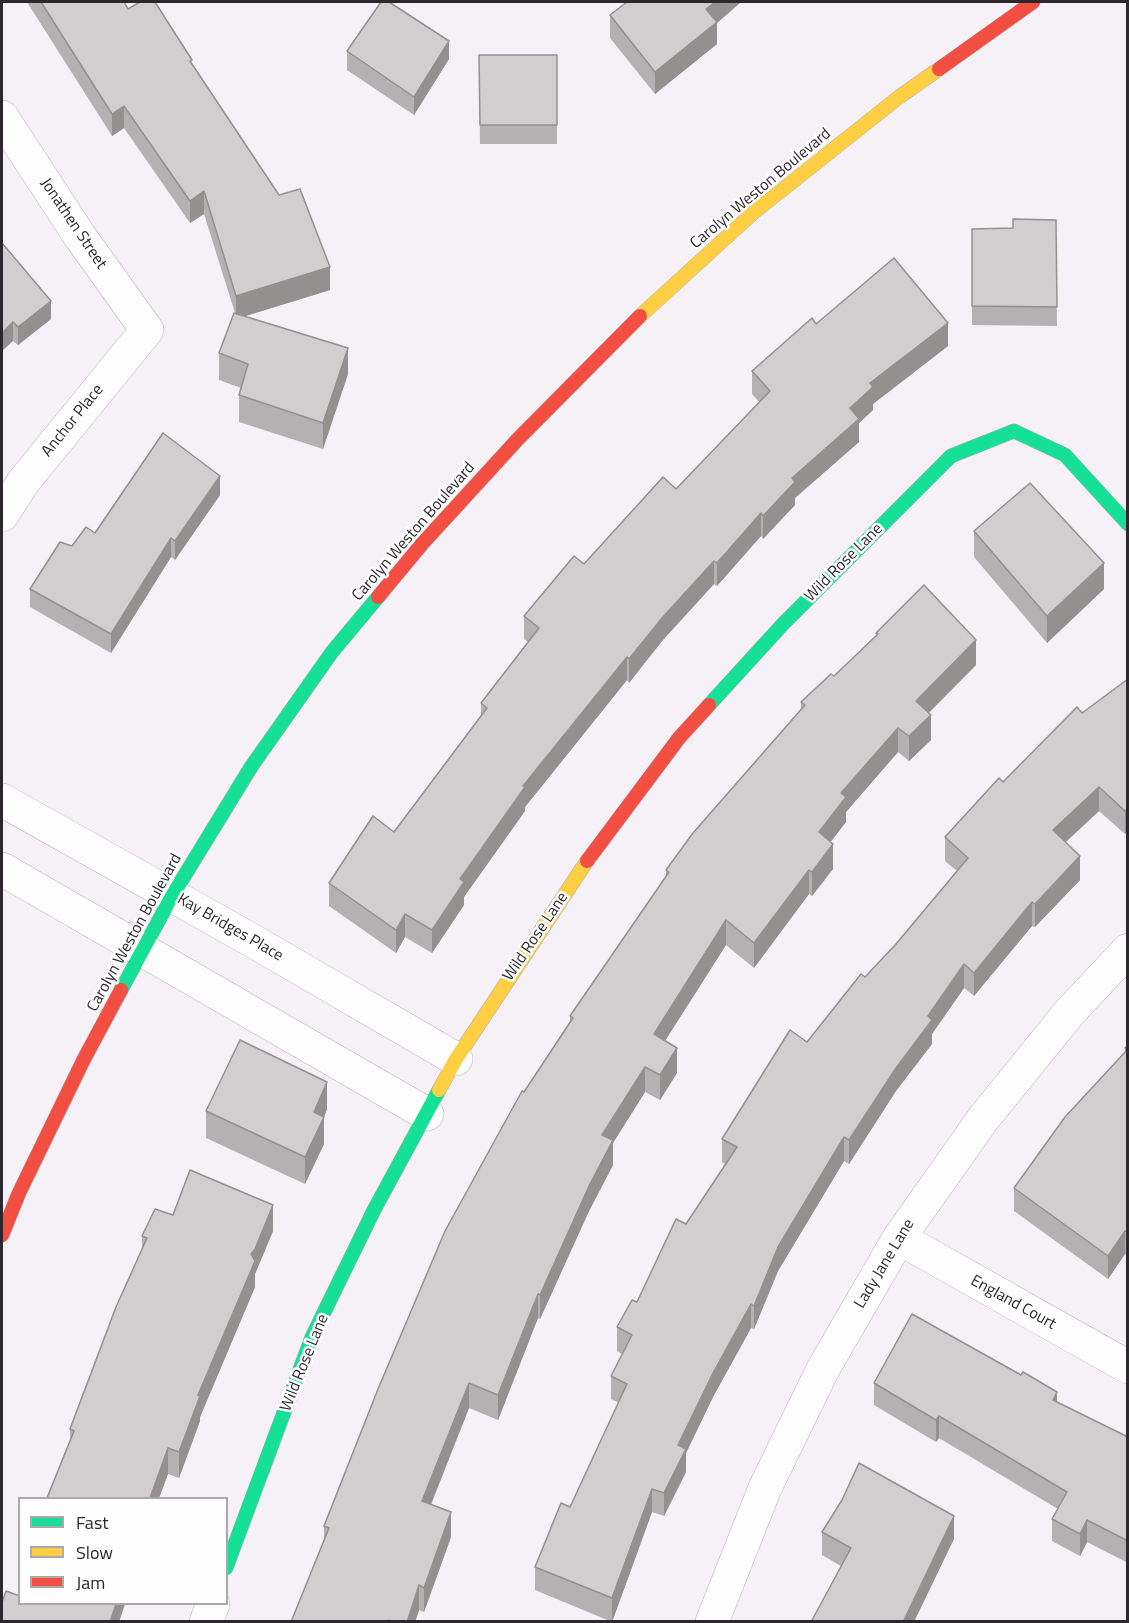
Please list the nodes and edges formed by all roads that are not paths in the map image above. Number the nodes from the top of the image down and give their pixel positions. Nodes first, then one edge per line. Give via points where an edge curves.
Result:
1 (1033, 2) edge
2 (2, 117) edge
3 (147, 330) joint
4 (2, 515) edge
5 (1128, 524) edge
6 (2, 800) edge
7 (2, 869) edge
8 (172, 896) junction
9 (143, 949) junction
10 (1128, 950) edge
11 (456, 1059) junction
12 (427, 1114) junction
13 (2, 1235) edge
14 (899, 1238) junction
15 (1128, 1367) edge
16 (228, 1563) edge
17 (213, 1605) edge
18 (206, 1622) edge
19 (712, 1622) edge

1 - 8 street, Carolyn Weston Boulevard via 899,97 753,213 649,306 518,439 422,544 332,652 251,767
2 - 3 street, Jonathen Street via 79,236
3 - 4 street, Anchor Place via 24,482
5 - 11 street, Wild Rose Lane via 1065,455 1014,430 951,456 783,624 679,738 591,855
6 - 8 street, Kay Bridges Place
7 - 9 street
8 - 9 street, Carolyn Weston Boulevard
8 - 11 street, Kay Bridges Place
9 - 12 street
9 - 13 street, Carolyn Weston Boulevard via 84,1059
10 - 14 street, Lady Jane Lane via 1069,1013 983,1119
11 - 12 street, Wild Rose Lane
12 - 16 street, Wild Rose Lane via 374,1210 312,1337
14 - 15 street, England Court
14 - 19 street, Lady Jane Lane via 823,1369 765,1488
17 - 18 street

